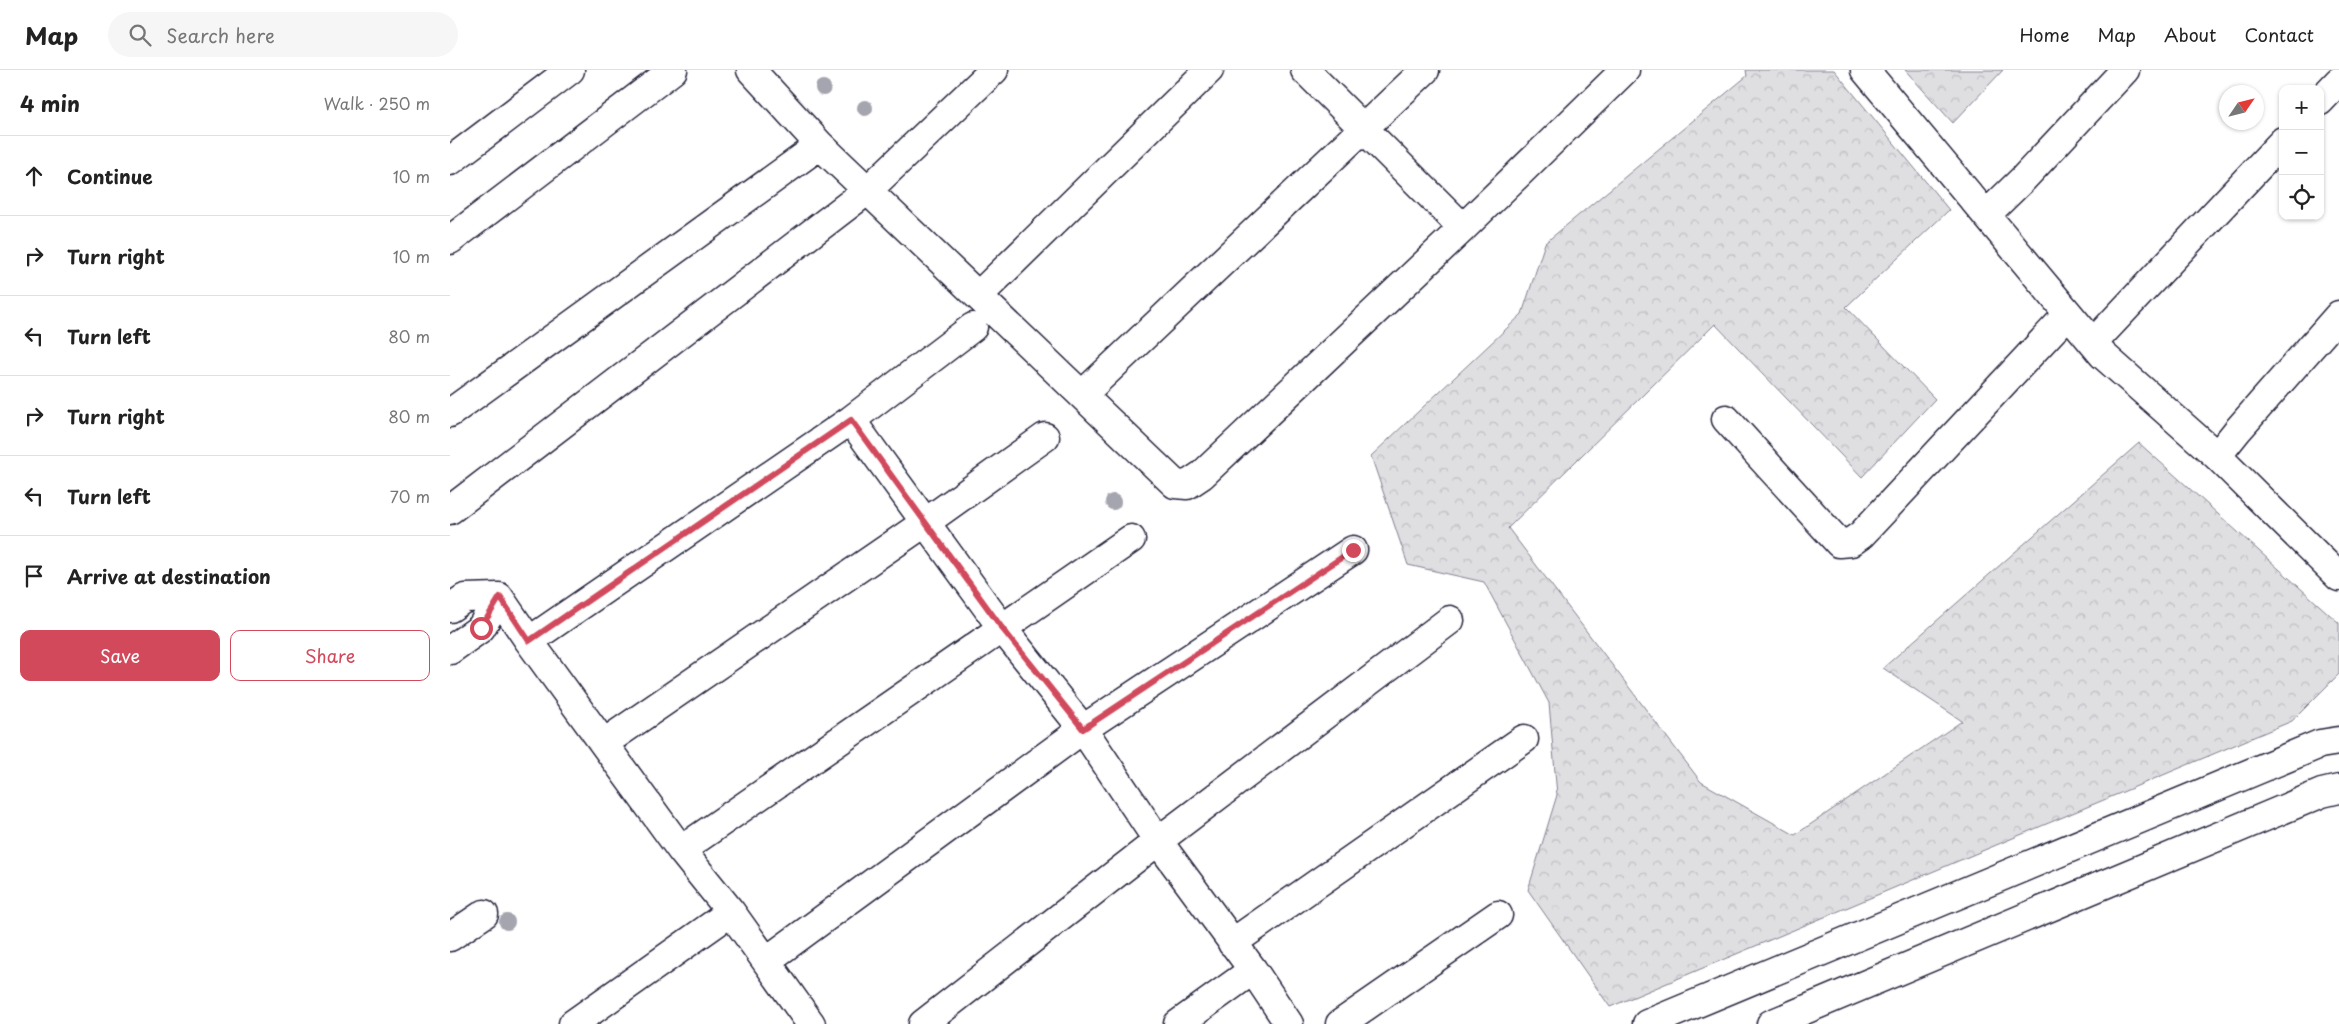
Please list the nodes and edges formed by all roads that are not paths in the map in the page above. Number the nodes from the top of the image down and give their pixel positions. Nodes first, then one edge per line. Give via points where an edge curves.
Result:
1 (570, 70) edge
2 (674, 70) edge
3 (994, 70) edge
4 (1209, 70) edge
5 (1305, 70) edge
6 (1425, 70) edge
7 (1625, 70) edge
8 (1865, 70) edge
9 (2124, 70) edge
10 (753, 71) edge
11 (2339, 81) edge
12 (2324, 97) edge
13 (1363, 129) junction
14 (820, 145) junction
15 (2279, 145) edge
16 (450, 162) edge
17 (868, 190) junction
18 (1986, 215) junction
19 (1463, 228) junction
20 (450, 240) edge
21 (978, 296) junction
22 (2068, 314) junction
23 (2339, 315) edge
24 (972, 327) dead end
25 (2093, 343) junction
26 (1082, 395) junction
27 (450, 413) edge
28 (1726, 419) dead end
29 (851, 420) junction
30 (1045, 437) dead end
31 (2217, 456) junction
32 (450, 510) edge
33 (926, 522) junction
34 (1131, 539) dead end
35 (1353, 550) dead end
36 (2339, 577) edge
37 (500, 597) junction
38 (450, 608) edge
39 (1450, 620) dead end
40 (1002, 628) junction
41 (529, 641) junction
42 (450, 650) edge
43 (1083, 729) junction
44 (1524, 739) dead end
45 (2339, 741) edge
46 (604, 744) junction
47 (2339, 789) edge
48 (1158, 841) junction
49 (682, 850) junction
50 (731, 912) junction
51 (484, 914) dead end
52 (1498, 915) dead end
53 (450, 937) edge
54 (1232, 943) junction
55 (766, 961) junction
56 (1253, 970) junction
57 (806, 1023) edge
58 (573, 1024) edge
59 (923, 1024) edge
60 (1178, 1024) edge
61 (1289, 1024) edge
62 (1340, 1024) edge
63 (1647, 1024) edge
64 (1771, 1024) edge

1 - 16 street
2 - 20 street
3 - 17 street
4 - 21 street
5 - 13 street
6 - 13 street
7 - 19 street
8 - 18 street
9 - 18 street
10 - 14 street
11 - 12 street
13 - 19 street
13 - 26 street
14 - 17 street
14 - 27 street
15 - 25 street
17 - 21 street
17 - 32 street
18 - 22 street
19 - 26 street via 1202,475 1187,485 1175,484
21 - 26 street
22 - 25 street
22 - 28 street via 1851,542 1839,543
23 - 31 street
24 - 29 street
25 - 31 street
29 - 33 street
29 - 41 street
30 - 33 street
31 - 36 street
33 - 40 street
33 - 46 street
34 - 40 street
35 - 43 street
37 - 38 street via 465,598
37 - 41 street
37 - 42 street via 481,628
39 - 48 street
40 - 43 street
40 - 49 street
41 - 46 street
43 - 48 street
43 - 55 street
44 - 54 street
45 - 63 street via 2320,744
46 - 49 street
47 - 64 street via 2322,793
48 - 54 street
48 - 59 street
49 - 50 street
50 - 55 street
50 - 58 street
51 - 53 street
52 - 62 street
54 - 56 street
55 - 57 street
56 - 60 street
56 - 61 street

